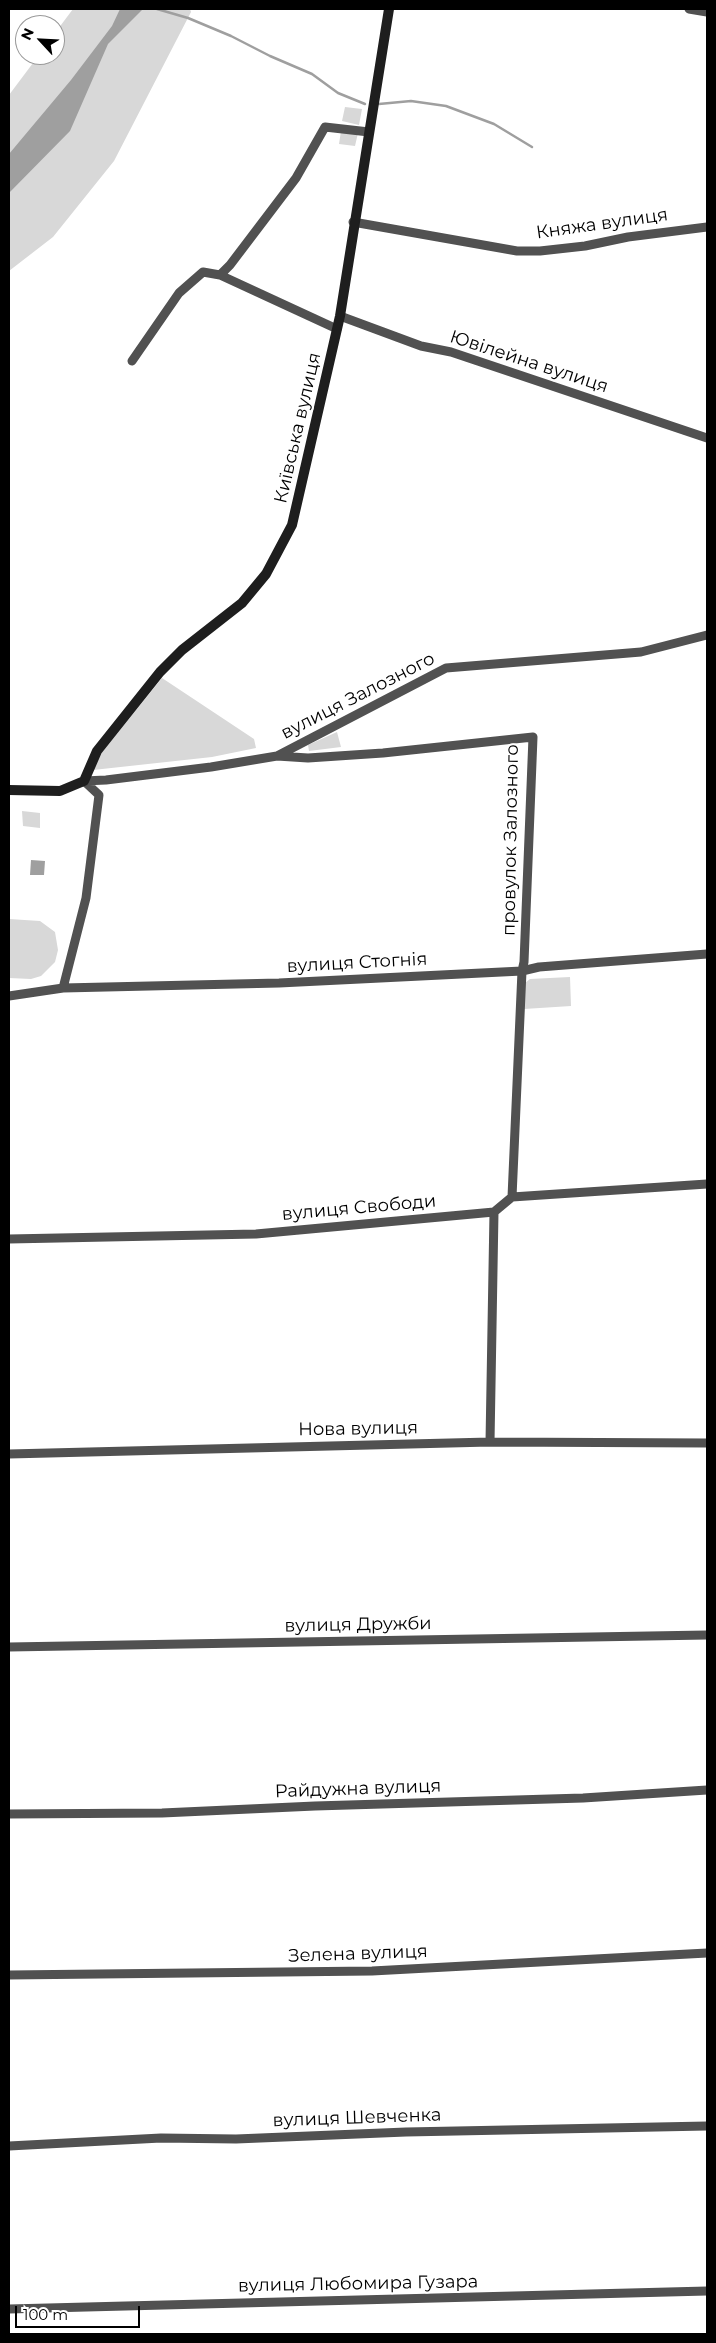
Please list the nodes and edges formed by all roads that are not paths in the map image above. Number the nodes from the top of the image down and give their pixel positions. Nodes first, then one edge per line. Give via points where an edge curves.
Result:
1 (389, 9) edge
2 (688, 9) edge
3 (707, 12) edge
4 (368, 132) junction
5 (353, 222) junction
6 (707, 227) edge
7 (220, 275) junction
8 (340, 316) junction
9 (337, 329) junction
10 (132, 360) dead end
11 (707, 438) edge
12 (707, 635) edge
13 (277, 756) junction
14 (84, 781) junction
15 (9, 790) edge
16 (707, 954) edge
17 (522, 971) junction
18 (63, 988) junction
19 (9, 996) edge
20 (707, 1184) edge
21 (512, 1198) junction
22 (494, 1212) junction
23 (9, 1239) edge
24 (490, 1442) junction
25 (707, 1443) edge
26 (9, 1454) edge
27 (707, 1635) edge
28 (9, 1647) edge
29 (707, 1790) edge
30 (9, 1814) edge
31 (707, 1953) edge
32 (9, 1975) edge
33 (707, 2126) edge
34 (9, 2146) edge
35 (707, 2291) edge
36 (9, 2309) edge

1 - 4 street, Київська вулиця
2 - 3 street
4 - 5 street, Київська вулиця
4 - 7 street via 326,127 296,178
5 - 6 street, Княжа вулиця via 517,251 585,246
5 - 8 street, Київська вулиця
7 - 9 street
7 - 10 street via 203,272 179,293
8 - 9 street, Київська вулиця
8 - 11 street, Ювілейна вулиця via 421,346 451,352
9 - 14 street, Київська вулиця via 292,525 266,574 242,603 182,650 160,672 97,751
12 - 13 street, вулиця Залозного via 641,652 446,668
13 - 14 street, вулиця Залозного
13 - 17 street, провулок Залозного via 308,758 383,753 532,737
14 - 15 street via 60,790
14 - 18 street via 99,795 86,898
16 - 17 street, вулиця Стогнія
17 - 18 street, вулиця Стогнія via 279,983
17 - 21 street, провулок Залозного
18 - 19 street, вулиця Стогнія
20 - 21 street
21 - 22 street
22 - 23 street, вулиця Свободи via 256,1234
22 - 24 street
24 - 25 street, Нова вулиця
24 - 26 street, Нова вулиця
27 - 28 street, вулиця Дружби
29 - 30 street, Райдужна вулиця via 583,1798 162,1813
31 - 32 street, Зелена вулиця via 372,1971
33 - 34 street, вулиця Шевченка via 236,2139 161,2138
35 - 36 street, вулиця Любомира Гузара

